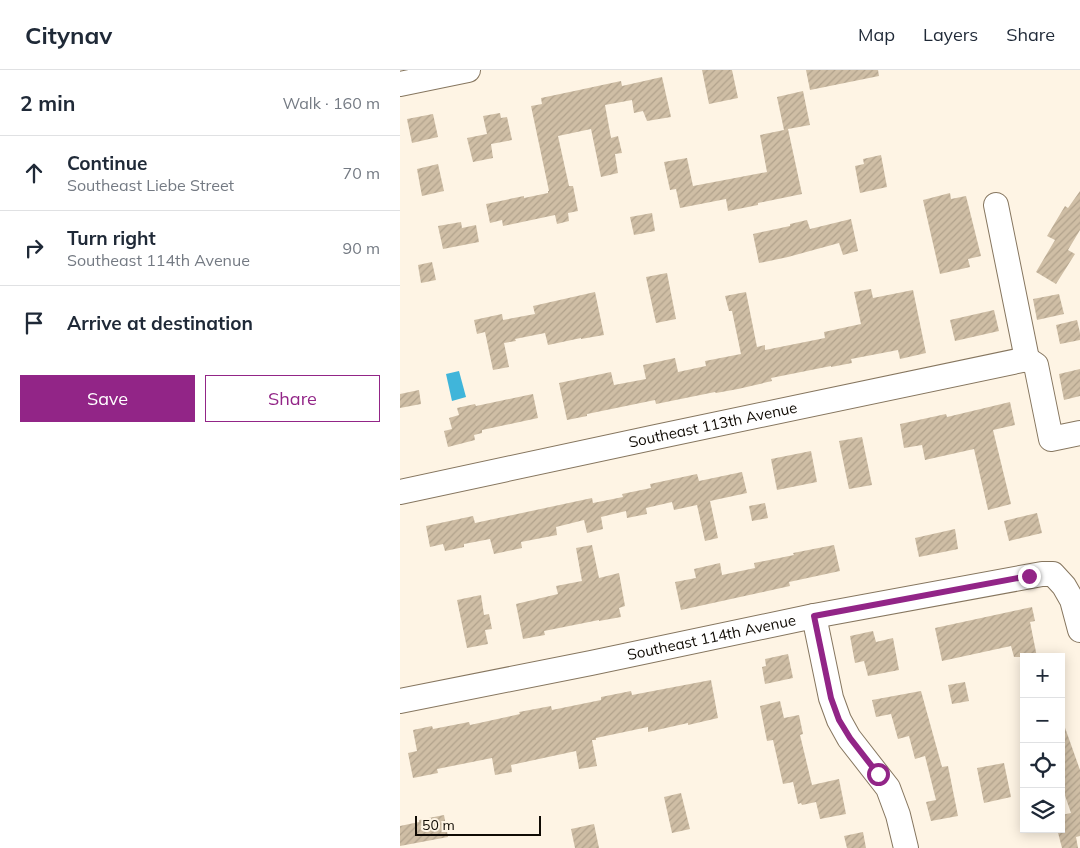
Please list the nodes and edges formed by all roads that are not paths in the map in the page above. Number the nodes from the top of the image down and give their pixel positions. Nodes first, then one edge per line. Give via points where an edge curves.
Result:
1 (468, 70) edge
2 (400, 84) edge
3 (996, 205) dead end
4 (1027, 360) junction
5 (1080, 433) edge
6 (400, 492) edge
7 (814, 616) junction
8 (1080, 630) edge
9 (400, 701) edge
10 (906, 848) edge

1 - 2 street
3 - 4 street
4 - 5 street via 1036,364 1051,439
4 - 6 street, Southeast 113th Avenue
7 - 8 street, Southeast 114th Avenue via 1053,574 1072,600
7 - 9 street, Southeast 114th Avenue
7 - 10 street via 831,698 839,720 888,788

